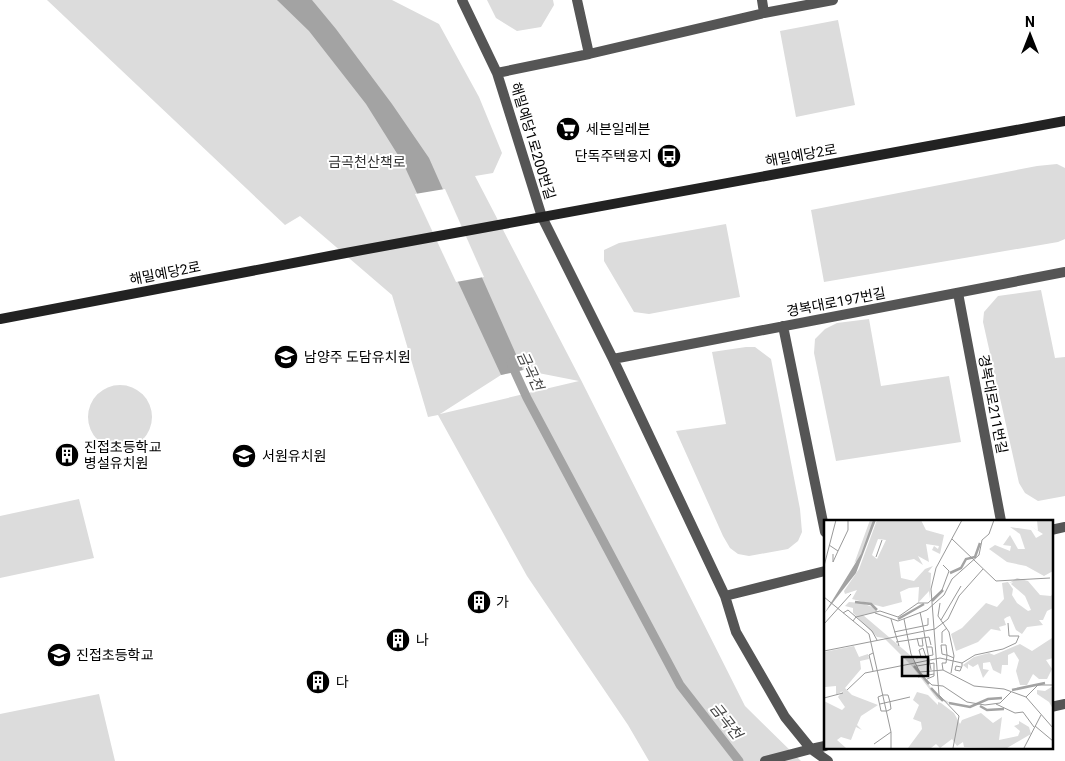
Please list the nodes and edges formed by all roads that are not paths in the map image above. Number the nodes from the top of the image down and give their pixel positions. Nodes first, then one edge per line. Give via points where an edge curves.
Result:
1 (462, 0) edge
2 (577, 0) edge
3 (762, 0) edge
4 (833, 0) edge
5 (764, 13) junction
6 (589, 54) junction
7 (497, 72) junction
8 (1065, 121) edge
9 (542, 217) junction
10 (1065, 272) edge
11 (958, 292) junction
12 (0, 319) edge
13 (783, 326) junction
14 (613, 359) junction
15 (1001, 520) edge
16 (824, 527) edge
17 (1065, 527) edge
18 (1052, 530) edge
19 (824, 571) edge
20 (725, 596) junction
21 (1065, 704) edge
22 (1052, 707) edge
23 (824, 746) edge
24 (812, 749) junction
25 (765, 761) edge
26 (828, 761) edge

1 - 7 street, 해밀예당1로200번길
2 - 6 street
3 - 5 street
4 - 5 street, 해밀예당1로200번길
5 - 6 street, 해밀예당1로200번길
6 - 7 street, 해밀예당1로200번길
7 - 9 street, 해밀예당1로200번길
8 - 9 street, 해밀예당2로
9 - 12 street, 해밀예당2로
9 - 14 street
10 - 11 street, 경복대로197번길
11 - 13 street, 경복대로197번길
11 - 15 street, 경복대로211번길
13 - 14 street, 경복대로197번길
13 - 16 street
14 - 20 street
17 - 18 street
19 - 20 street
20 - 24 street via 736,632 785,716
21 - 22 street
23 - 24 street
24 - 25 street
24 - 26 street

